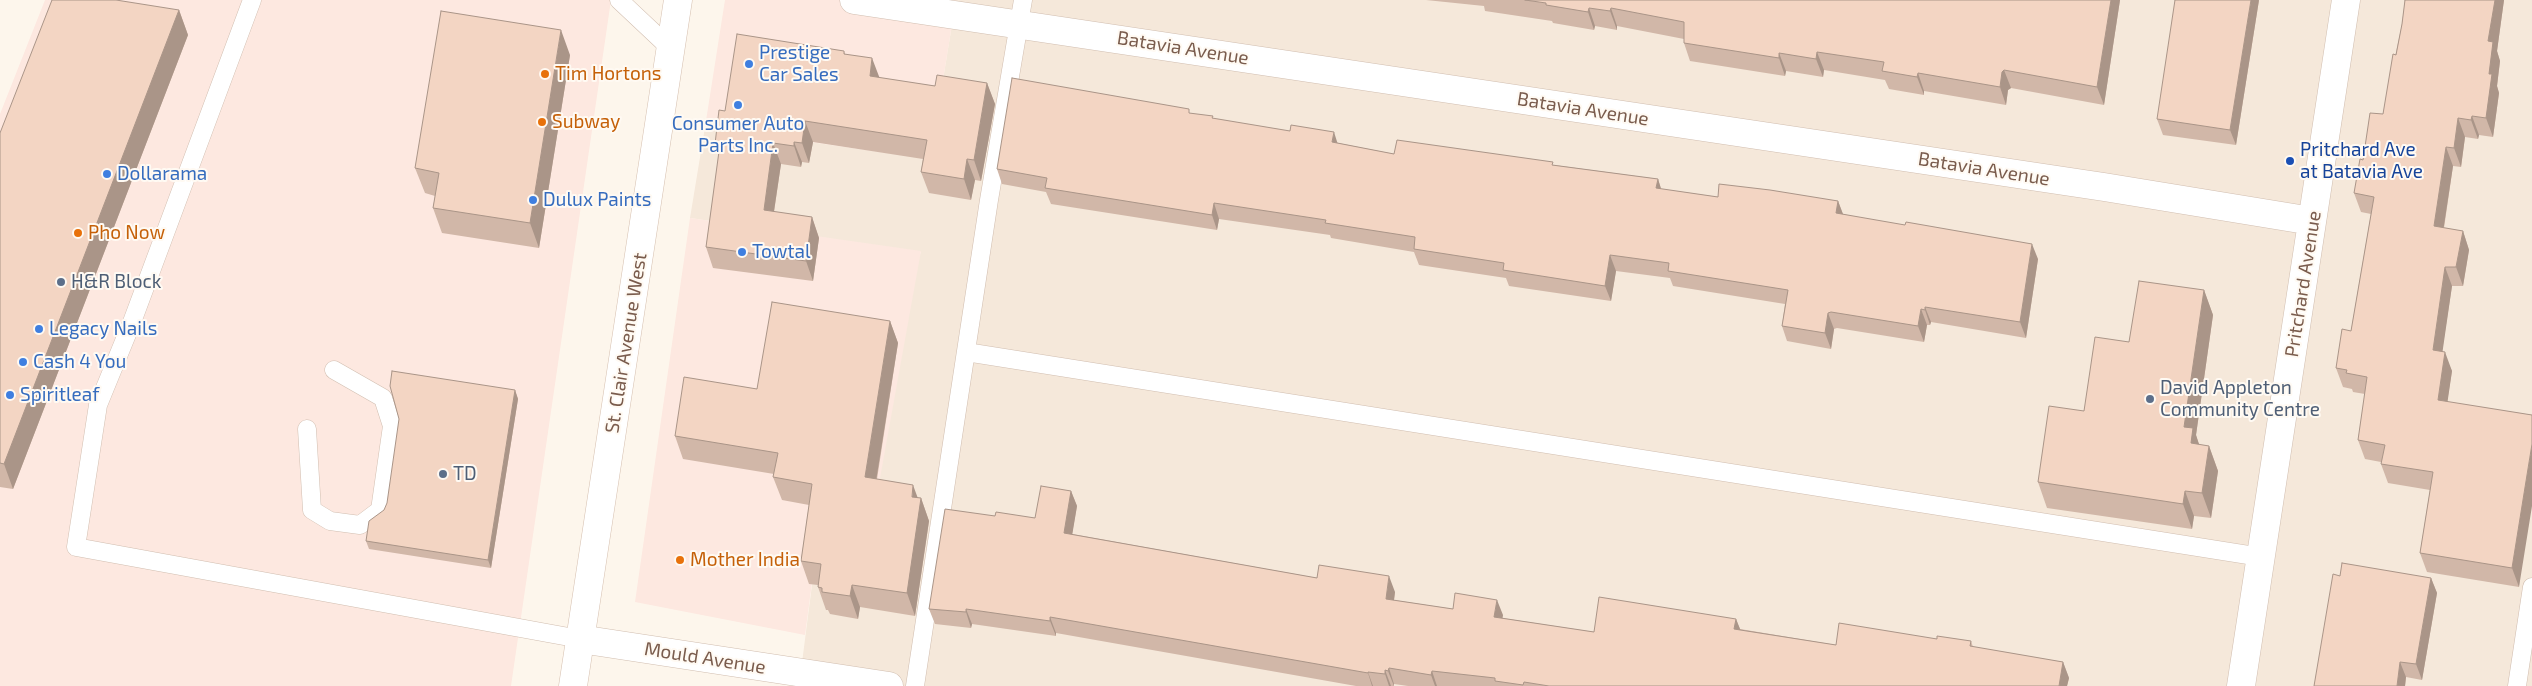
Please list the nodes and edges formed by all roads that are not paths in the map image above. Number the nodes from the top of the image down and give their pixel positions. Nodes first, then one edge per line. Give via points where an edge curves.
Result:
1 (252, 0) edge
2 (619, 0) edge
3 (678, 0) edge
4 (854, 0) edge
5 (2346, 0) edge
6 (1022, 12) edge
7 (670, 48) junction
8 (2312, 221) junction
9 (966, 352) junction
10 (334, 370) dead end
11 (307, 429) dead end
12 (2261, 557) junction
13 (2532, 587) edge
14 (580, 639) junction
15 (573, 686) edge
16 (889, 686) edge
17 (915, 686) edge
18 (2241, 686) edge
19 (2517, 686) edge

1 - 14 lane via 98,405 76,547
2 - 7 lane
3 - 7 street, St. Clair Avenue West
4 - 6 street, Batavia Avenue
5 - 8 street, Pritchard Avenue
6 - 8 street, Batavia Avenue
6 - 9 lane via 1013,49
7 - 14 street, St. Clair Avenue West
8 - 12 street, Pritchard Avenue
9 - 12 lane
9 - 17 lane
10 - 11 lane via 383,398 392,426 380,510 360,525 330,521 312,510
12 - 18 street, Pritchard Avenue
13 - 19 lane
14 - 15 street, St. Clair Avenue West
14 - 16 street, Mould Avenue

